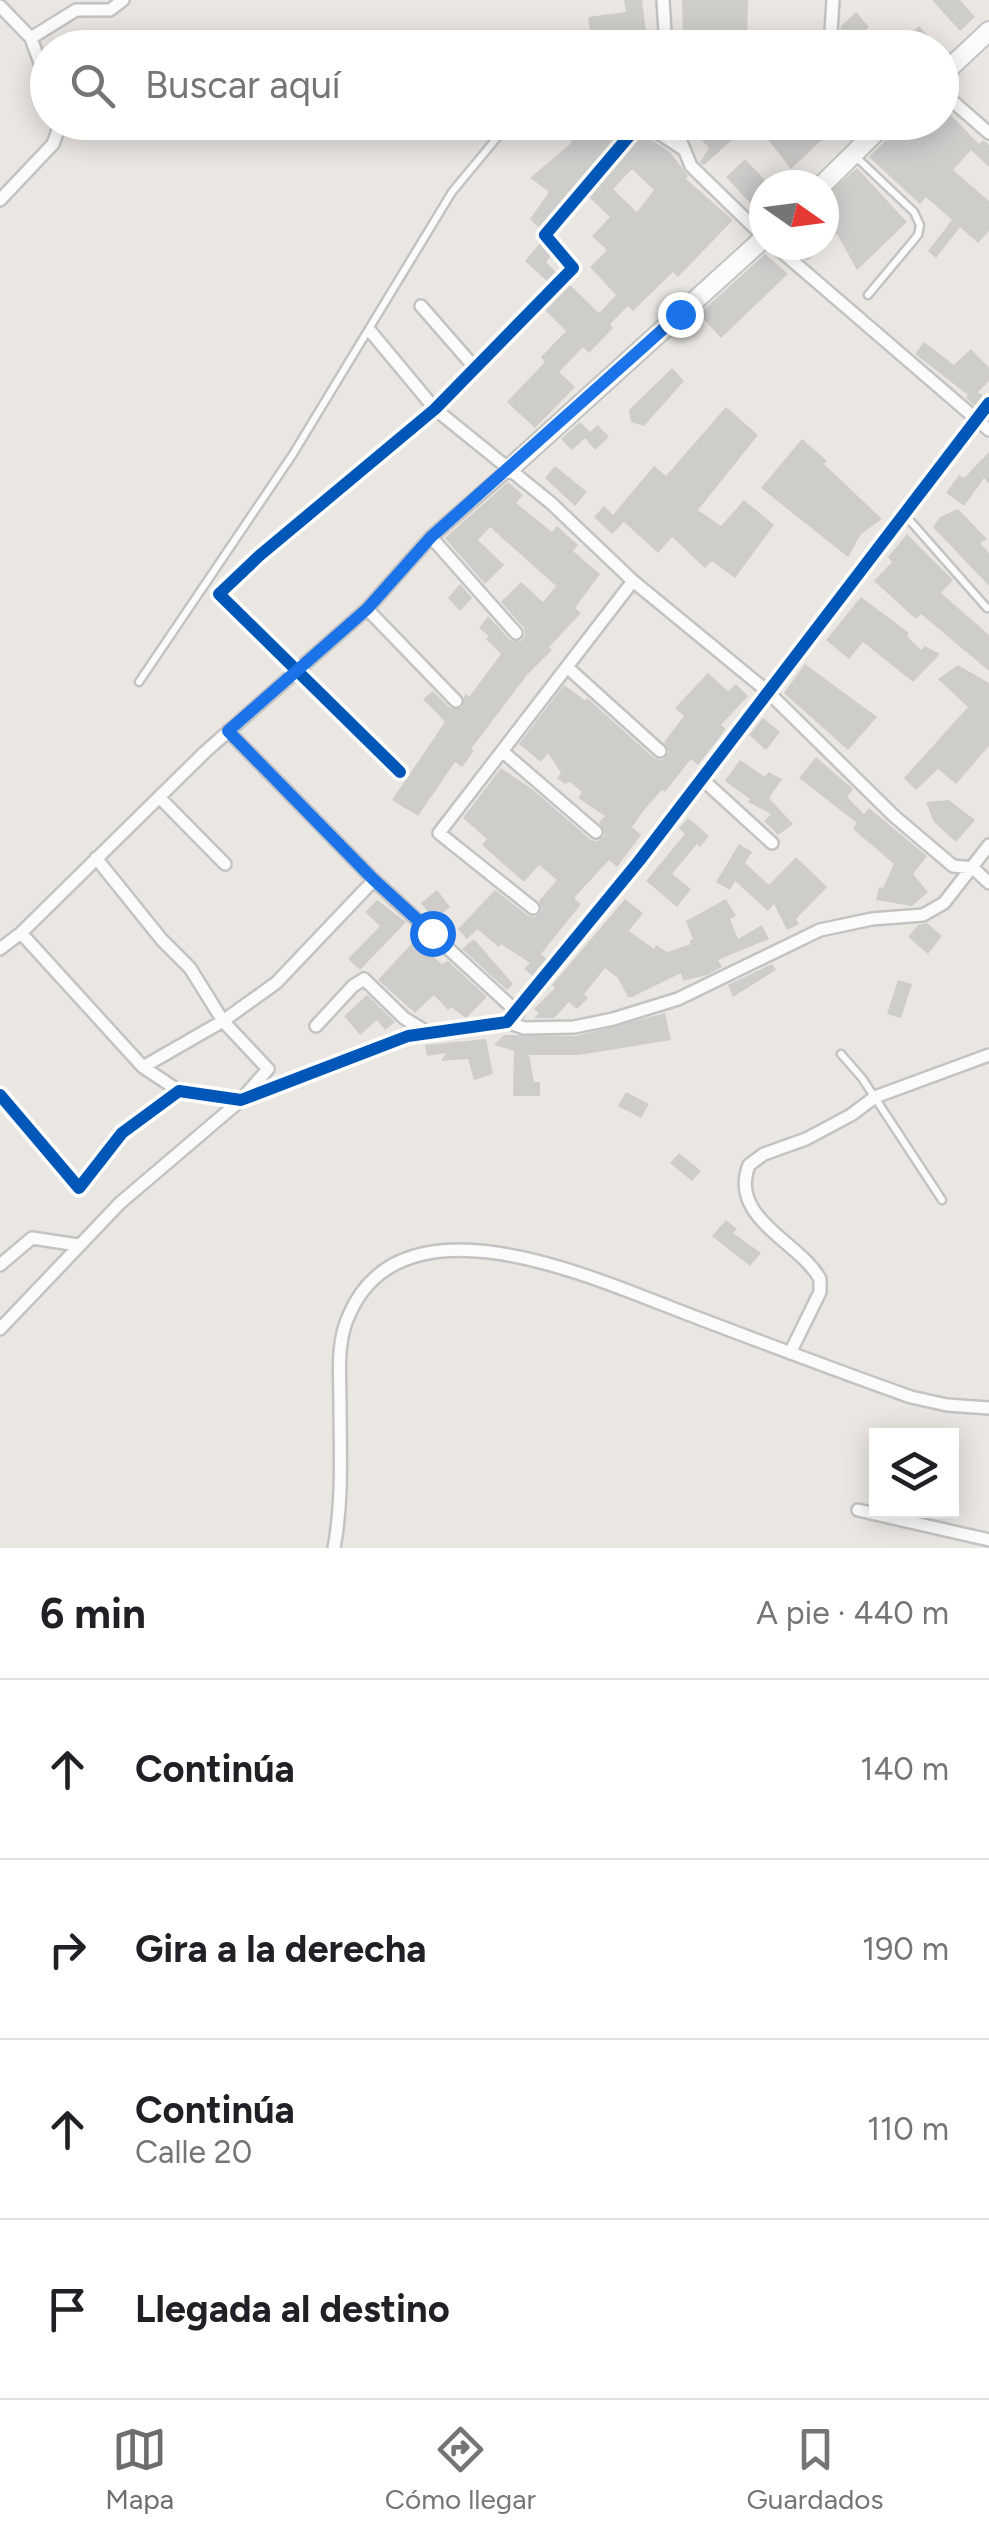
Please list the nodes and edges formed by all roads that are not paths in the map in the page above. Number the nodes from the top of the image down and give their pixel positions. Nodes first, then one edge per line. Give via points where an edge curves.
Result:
1 (123, 0) edge
2 (663, 0) edge
3 (833, 0) edge
4 (0, 6) edge
5 (44, 30) edge
6 (665, 30) edge
7 (831, 30) edge
8 (989, 31) edge
9 (30, 37) edge
10 (959, 60) edge
11 (959, 107) edge
12 (989, 133) edge
13 (54, 140) edge
14 (496, 140) edge
15 (627, 140) edge
16 (668, 140) edge
17 (679, 140) edge
18 (869, 140) edge
19 (683, 150) junction
20 (854, 156) junction
21 (839, 170) edge
22 (0, 200) edge
23 (749, 223) edge
24 (749, 251) edge
25 (792, 260) edge
26 (868, 294) dead end
27 (422, 306) dead end
28 (371, 332) dead end
29 (476, 369) junction
30 (989, 403) edge
31 (435, 408) junction
32 (978, 418) junction
33 (989, 430) edge
34 (509, 469) junction
35 (904, 514) junction
36 (431, 537) junction
37 (633, 581) junction
38 (986, 608) dead end
39 (367, 609) junction
40 (516, 633) dead end
41 (567, 667) junction
42 (296, 672) junction
43 (139, 682) dead end
44 (767, 690) junction
45 (456, 702) dead end
46 (228, 731) junction
47 (502, 751) junction
48 (660, 751) dead end
49 (400, 772) dead end
50 (702, 779) junction
51 (159, 797) junction
52 (596, 832) dead end
53 (772, 843) dead end
54 (989, 845) edge
55 (96, 858) junction
56 (224, 864) dead end
57 (972, 868) junction
58 (374, 880) junction
59 (989, 883) edge
60 (532, 908) dead end
61 (20, 932) junction
62 (0, 949) edge
63 (518, 1013) junction
64 (223, 1021) junction
65 (507, 1022) junction
66 (316, 1026) dead end
67 (430, 1034) junction
68 (840, 1054) dead end
69 (989, 1055) edge
70 (143, 1067) junction
71 (179, 1091) junction
72 (0, 1095) edge
73 (875, 1097) junction
74 (241, 1100) junction
75 (942, 1200) dead end
76 (78, 1245) junction
77 (0, 1265) edge
78 (0, 1328) edge
79 (790, 1352) junction
80 (989, 1408) edge
81 (858, 1510) dead end
82 (989, 1540) edge
83 (334, 1548) edge

1 - 5 street via 110,10 76,10
2 - 6 street
3 - 7 street
4 - 9 street
8 - 10 main road
11 - 12 street
13 - 22 street
14 - 43 lane via 444,206 293,454
15 - 29 street via 545,235 573,268
16 - 19 street
17 - 19 street
18 - 20 main road
19 - 23 street via 690,166
20 - 21 main road
20 - 26 lane via 920,225
24 - 34 main road
25 - 32 street
27 - 29 street
28 - 31 street
29 - 31 street
30 - 32 street
31 - 34 street
31 - 42 street via 219,594
32 - 33 street
32 - 35 street
34 - 36 street
34 - 37 street
35 - 38 lane
35 - 44 street
36 - 39 street
36 - 40 street
37 - 41 street
37 - 44 street
39 - 42 street
39 - 45 street
41 - 47 street
41 - 48 street
42 - 46 street
42 - 49 street
44 - 50 street
44 - 57 street via 894,816 953,866
46 - 51 street
46 - 58 street
47 - 52 street
47 - 60 street via 439,833
50 - 53 street
50 - 63 street
51 - 55 street
51 - 56 street
54 - 57 street
55 - 61 street
55 - 64 street via 190,968
57 - 59 street
57 - 65 street via 930,912 820,930 678,999 574,1027
58 - 63 street
58 - 64 street via 276,983
61 - 62 street
61 - 70 street
63 - 65 street
64 - 70 street
64 - 74 street via 268,1069
65 - 67 street
66 - 67 street via 364,979
67 - 74 street via 408,1036
68 - 73 lane
69 - 73 street
70 - 71 street
71 - 72 street via 122,1133 80,1188
71 - 74 street
73 - 75 lane
73 - 79 street via 806,1139 764,1154 744,1178 764,1226 820,1279
74 - 76 street
76 - 77 street via 32,1238
76 - 78 street
79 - 80 street via 911,1397
79 - 83 street via 532,1260 468,1250 405,1260 366,1286 342,1336
81 - 82 street

